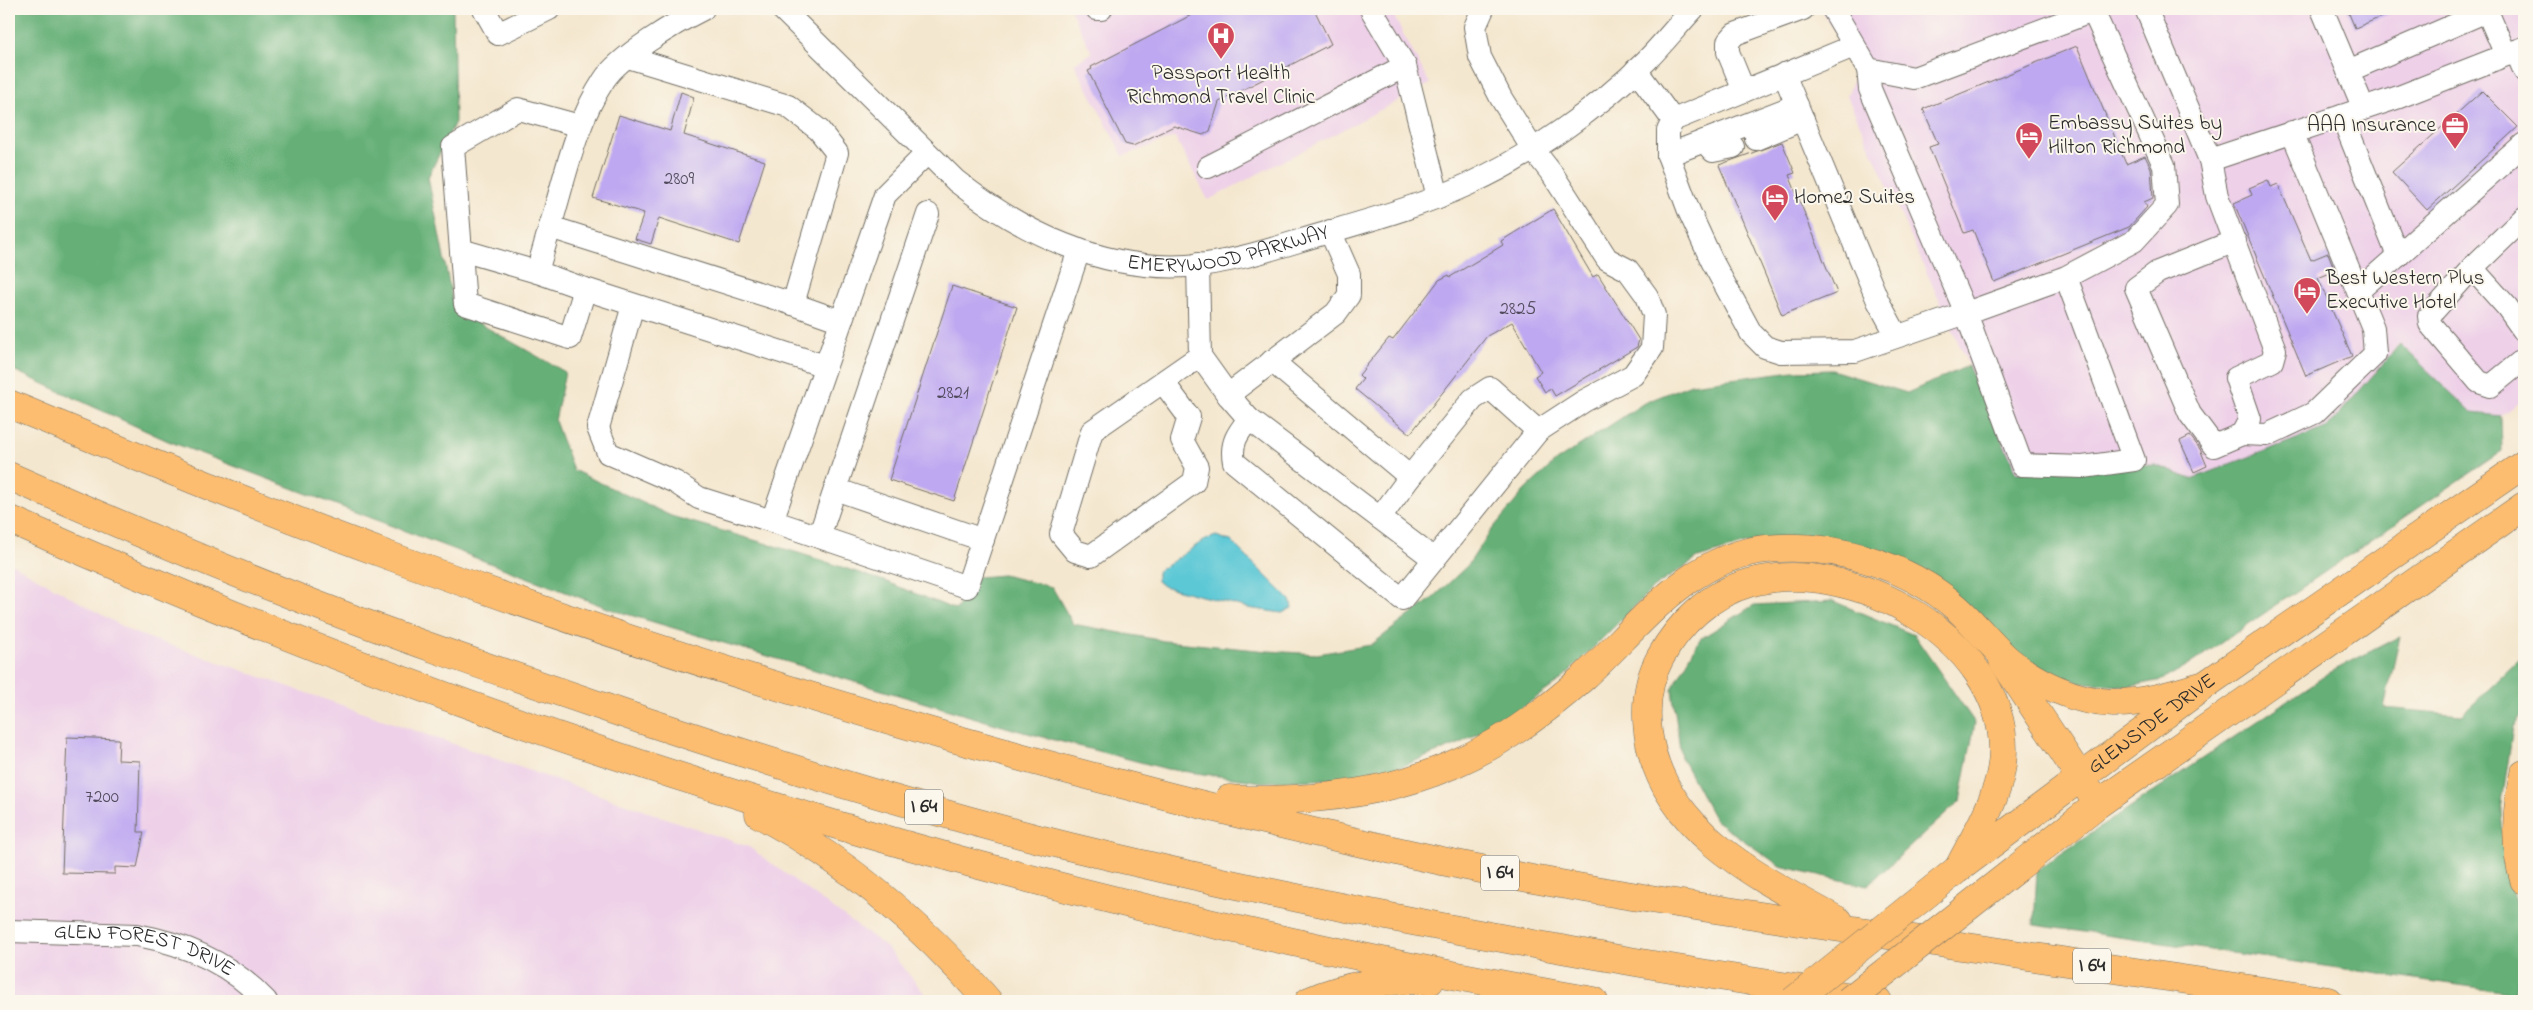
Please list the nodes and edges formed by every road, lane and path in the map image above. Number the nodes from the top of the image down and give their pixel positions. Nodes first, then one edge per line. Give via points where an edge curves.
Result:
1 (484, 9) edge
2 (549, 9) edge
3 (703, 9) edge
4 (782, 9) edge
5 (1371, 9) edge
6 (1483, 9) edge
7 (1693, 9) edge
8 (1803, 9) edge
9 (1833, 9) edge
10 (2146, 9) edge
11 (2322, 9) edge
12 (2093, 10) edge
13 (2487, 10) edge
14 (1854, 46) junction
15 (2518, 56) edge
16 (628, 57) junction
17 (1405, 66) junction
18 (1868, 69) junction
19 (1636, 70) junction
20 (2348, 71) junction
21 (1784, 74) junction
22 (1744, 91) junction
23 (2364, 108) junction
24 (1800, 112) junction
25 (2342, 116) junction
26 (1672, 120) junction
27 (580, 126) junction
28 (2292, 132) junction
29 (1756, 139) dead end
30 (1704, 141) junction
31 (2524, 144) edge
32 (1532, 148) junction
33 (1734, 148) dead end
34 (927, 153) junction
35 (1668, 155) junction
36 (2210, 160) junction
37 (1208, 167) dead end
38 (1438, 197) junction
39 (928, 214) dead end
40 (2524, 218) edge
41 (550, 228) junction
42 (1330, 231) junction
43 (2235, 241) junction
44 (461, 250) junction
45 (1079, 250) junction
46 (2398, 256) junction
47 (1198, 264) junction
48 (2472, 268) junction
49 (537, 272) junction
50 (2066, 278) junction
51 (584, 289) junction
52 (2358, 291) junction
53 (793, 304) junction
54 (633, 305) junction
55 (1966, 313) junction
56 (841, 321) junction
57 (2524, 331) edge
58 (1897, 336) junction
59 (1200, 356) junction
60 (2524, 359) edge
61 (1272, 362) junction
62 (825, 366) junction
63 (1163, 382) junction
64 (1228, 396) junction
65 (9, 404) edge
66 (1249, 419) junction
67 (1538, 431) junction
68 (2242, 434) junction
69 (2524, 464) edge
70 (9, 476) edge
71 (1410, 477) junction
72 (835, 489) junction
73 (2524, 506) edge
74 (1380, 518) junction
75 (9, 519) edge
76 (772, 521) junction
77 (820, 537) junction
78 (983, 540) junction
79 (1434, 559) junction
80 (1995, 647) junction
81 (2205, 686) junction
82 (2524, 774) edge
83 (2081, 777) junction
84 (707, 786) junction
85 (1150, 792) junction
86 (2098, 804) junction
87 (1958, 869) junction
88 (2524, 880) edge
89 (1856, 930) junction
90 (9, 931) edge
91 (1548, 993) junction
92 (266, 1001) edge
93 (988, 1001) edge
94 (1309, 1001) edge
95 (1594, 1001) edge
96 (1793, 1001) edge
97 (1848, 1001) edge
98 (1878, 1001) edge
99 (2329, 1001) edge

1 - 2 street via 498,34
3 - 16 street via 681,20
4 - 34 street, EMERYWOOD PARKWAY
5 - 17 street
6 - 32 street via 1475,27 1480,57
7 - 19 street, EMERYWOOD PARKWAY
8 - 22 street via 1735,34 1728,42 1728,52
9 - 14 street
10 - 36 street
11 - 20 street
12 - 18 street via 1914,78
12 - 50 street via 2164,165 2167,205 2134,241
13 - 15 street
13 - 20 street
14 - 18 street
14 - 21 street
15 - 23 street
16 - 27 street via 604,78
16 - 53 street via 788,106 820,130 837,153
17 - 37 street
17 - 38 street
18 - 55 street via 1870,89
19 - 26 street
19 - 32 street, EMERYWOOD PARKWAY via 1569,125
20 - 23 street
21 - 22 street
21 - 24 street
22 - 26 street
23 - 25 street
24 - 29 street
24 - 30 street
24 - 58 street via 1878,301
25 - 28 street
25 - 46 street
26 - 35 street via 1668,131
27 - 41 street
27 - 44 street via 518,109 453,148
28 - 36 street
28 - 52 street
30 - 33 street via 1712,151
30 - 35 street
31 - 46 street
32 - 38 street, EMERYWOOD PARKWAY via 1501,168
32 - 67 street via 1607,259 1628,270 1648,296 1654,314 1652,348 1633,375
34 - 45 street, EMERYWOOD PARKWAY via 956,182 984,203 1046,238
34 - 56 street via 885,195
35 - 58 street via 1712,260 1751,333 1765,347 1781,352 1855,351
36 - 43 street via 2218,196
38 - 42 street, EMERYWOOD PARKWAY
39 - 72 street
40 - 48 street
41 - 49 street
41 - 53 street
42 - 47 street, EMERYWOOD PARKWAY via 1231,260
42 - 61 street via 1349,274 1349,295 1336,313
43 - 68 street via 2276,350 2272,361 2236,378 2250,419
43 - 68 street via 2158,272 2136,288 2190,414 2214,446
44 - 49 street
44 - 51 street via 465,304 570,338
45 - 47 street, EMERYWOOD PARKWAY via 1124,261 1160,265
45 - 78 street
46 - 52 street
47 - 59 street
48 - 57 street
48 - 60 street via 2429,316 2430,324 2479,382 2491,386
49 - 51 street
50 - 55 street
50 - 55 street via 2134,460 2083,467 2022,465
51 - 54 street
52 - 68 street via 2373,328 2375,354 2314,413 2267,435
53 - 56 street
54 - 62 street
54 - 76 street via 598,428 608,453 676,482 698,498
55 - 58 street
56 - 62 street
59 - 63 street
59 - 64 street
61 - 64 street
61 - 71 street
62 - 76 street
63 - 63 street via 1092,431 1062,534 1076,551 1091,556 1194,482 1197,467 1182,440 1190,417
64 - 66 street
65 - 85 main road, I 64 via 372,549 628,638 856,710
66 - 74 street
66 - 79 street via 1235,438 1234,462 1402,599
67 - 71 street via 1490,388 1473,398
67 - 79 street
69 - 81 main road, GLENSIDE DRIVE
70 - 98 main road, I 64 via 292,596 483,667 871,792 1067,846 1339,908 1604,958
71 - 74 street
72 - 77 street
72 - 78 street
73 - 86 main road, GLENSIDE DRIVE
74 - 79 street
75 - 84 main road via 113,566 322,652 455,701
76 - 77 street
77 - 78 street via 967,587
80 - 81 main road via 2020,668 2063,691 2086,699 2133,703
80 - 83 main road
80 - 85 main road via 1955,606 1900,573 1856,557 1824,550 1763,549 1722,560 1682,583 1584,678 1545,710 1484,750 1444,770 1376,790 1315,798 1246,801
81 - 83 main road, GLENSIDE DRIVE
82 - 88 main road via 2518,825
83 - 86 main road
83 - 87 main road, GLENSIDE DRIVE
84 - 91 main road via 944,856 1111,900 1271,937
84 - 93 main road via 829,856 883,897 931,941
85 - 89 main road, I 64 via 1468,867 1661,901
86 - 97 main road, GLENSIDE DRIVE, bridge
87 - 89 main road via 1998,786 2003,749 1995,703 1970,661 1946,637 1905,608 1833,581 1802,576 1772,577 1724,592 1690,617 1669,641 1658,663 1651,682 1646,720 1657,770 1673,800 1712,843 1779,889
87 - 96 main road, GLENSIDE DRIVE, bridge
89 - 99 main road, I 64
90 - 92 street, GLEN FOREST DRIVE via 137,935 156,939 211,959
91 - 94 main road via 1407,981 1350,988
91 - 95 main road

